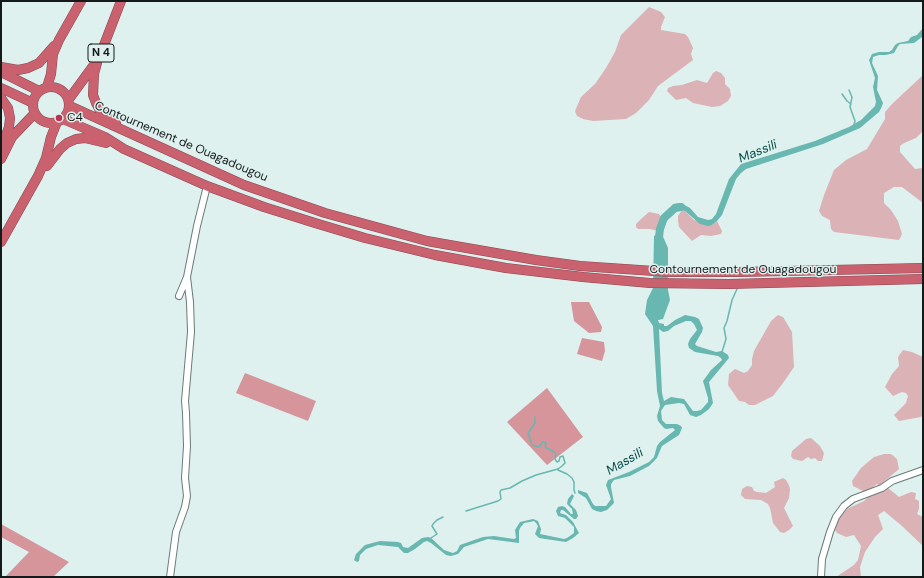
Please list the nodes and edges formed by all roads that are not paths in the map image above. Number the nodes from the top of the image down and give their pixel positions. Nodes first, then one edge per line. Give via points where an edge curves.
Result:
1 (81, 1) edge
2 (121, 1) edge
3 (59, 40) junction
4 (99, 58) junction
5 (1, 67) edge
6 (1, 72) edge
7 (1, 88) edge
8 (43, 89) junction
9 (1, 98) edge
10 (69, 102) junction
11 (33, 103) junction
12 (35, 113) junction
13 (60, 121) junction
14 (132, 134) junction
15 (124, 149) junction
16 (1, 150) edge
17 (1, 159) edge
18 (38, 176) junction
19 (207, 186) junction
20 (1, 242) edge
21 (923, 268) edge
22 (187, 277) junction
23 (923, 279) edge
24 (179, 296) dead end
25 (923, 470) edge
26 (170, 577) edge
27 (821, 577) edge

1 - 3 highway
2 - 4 highway, N 4
3 - 5 highway via 39,63 18,70
3 - 8 highway via 53,54 51,74
4 - 10 highway, N 4
4 - 14 highway via 93,84 96,103 101,112
6 - 8 highway
7 - 11 highway
8 - 10 highway via 59,88
8 - 11 highway via 34,97
9 - 16 highway via 8,108 10,118
10 - 13 highway, N 4 via 68,113
10 - 14 highway, Contournement de Ouagadougou
11 - 12 highway
12 - 13 highway via 39,119 47,123
12 - 17 highway via 12,136
13 - 15 highway, Contournement de Ouagadougou via 105,137
13 - 18 highway, N 4
14 - 21 highway, Contournement de Ouagadougou via 244,185 325,213 427,240 536,260 580,266 669,272
15 - 18 highway via 85,138 76,140 60,149
15 - 19 highway, Contournement de Ouagadougou
18 - 20 highway, N 4
19 - 22 street
19 - 23 highway, Contournement de Ouagadougou via 264,207 365,238 435,255 506,268 650,283 729,284
22 - 24 street
22 - 26 street via 191,332 185,400 187,496 176,532
25 - 27 street via 892,481 882,488 853,499 844,506 830,532 822,559

